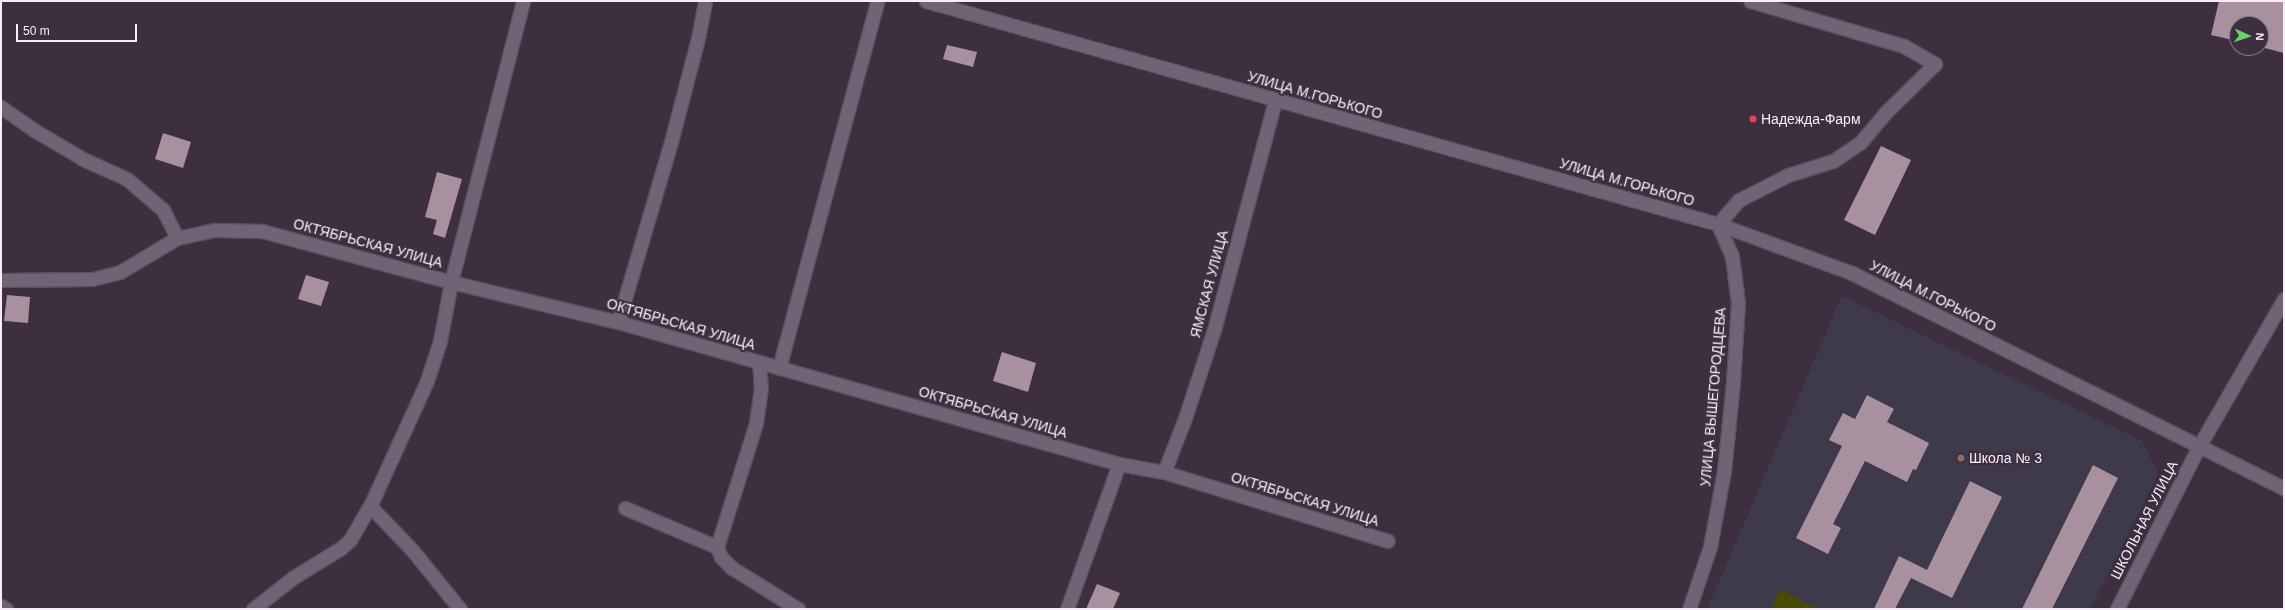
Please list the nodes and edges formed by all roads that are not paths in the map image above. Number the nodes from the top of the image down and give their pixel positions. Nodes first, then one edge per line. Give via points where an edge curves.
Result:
1 (523, 1) edge
2 (705, 1) edge
3 (877, 1) edge
4 (926, 1) edge
5 (1750, 1) edge
6 (1275, 100) junction
7 (1, 107) edge
8 (1718, 224) junction
9 (177, 238) junction
10 (1, 280) edge
11 (451, 282) junction
12 (2284, 298) edge
13 (2278, 319) edge
14 (618, 322) junction
15 (759, 362) junction
16 (779, 368) junction
17 (2199, 446) junction
18 (1119, 464) junction
19 (1164, 472) junction
20 (2284, 488) edge
21 (370, 506) junction
22 (625, 508) dead end
23 (1388, 541) dead end
24 (717, 547) junction
25 (1, 606) edge
26 (6, 609) edge
27 (253, 609) edge
28 (460, 609) edge
29 (798, 609) edge
30 (1067, 609) edge
31 (1689, 609) edge
32 (2117, 609) edge

1 - 11 street
2 - 14 street via 672,138
3 - 16 street
4 - 6 street, УЛИЦА М.ГОРЬКОГО
5 - 8 street via 1904,46 1935,64 1886,112 1860,143 1833,161 1788,176 1739,200
6 - 8 street, УЛИЦА М.ГОРЬКОГО
6 - 19 street, ЯМСКАЯ УЛИЦА via 1214,330
7 - 9 street via 83,159 127,179 163,210
8 - 17 street, УЛИЦА М.ГОРЬКОГО via 1852,273
8 - 31 street, УЛИЦА ВЫШЕГОРОДЦЕВА via 1732,256 1738,303 1734,382 1724,471 1710,547
9 - 10 street, ОКТЯБРЬСКАЯ УЛИЦА via 120,272 92,280
9 - 11 street, ОКТЯБРЬСКАЯ УЛИЦА via 216,230 262,231
11 - 14 street, ОКТЯБРЬСКАЯ УЛИЦА
11 - 21 street via 440,341 427,380
12 - 13 street, ШКОЛЬНАЯ УЛИЦА
13 - 17 street, ШКОЛЬНАЯ УЛИЦА
14 - 15 street, ОКТЯБРЬСКАЯ УЛИЦА
15 - 16 street, ОКТЯБРЬСКАЯ УЛИЦА
15 - 24 street via 760,389 756,423
16 - 18 street, ОКТЯБРЬСКАЯ УЛИЦА
17 - 20 street, УЛИЦА М.ГОРЬКОГО
17 - 32 street, ШКОЛЬНАЯ УЛИЦА
18 - 19 street, ОКТЯБРЬСКАЯ УЛИЦА
18 - 30 street
19 - 23 street, ОКТЯБРЬСКАЯ УЛИЦА
21 - 27 street via 357,530 341,548 294,577
21 - 28 street via 413,551
22 - 24 street
24 - 29 street via 720,557 732,568
25 - 26 street

